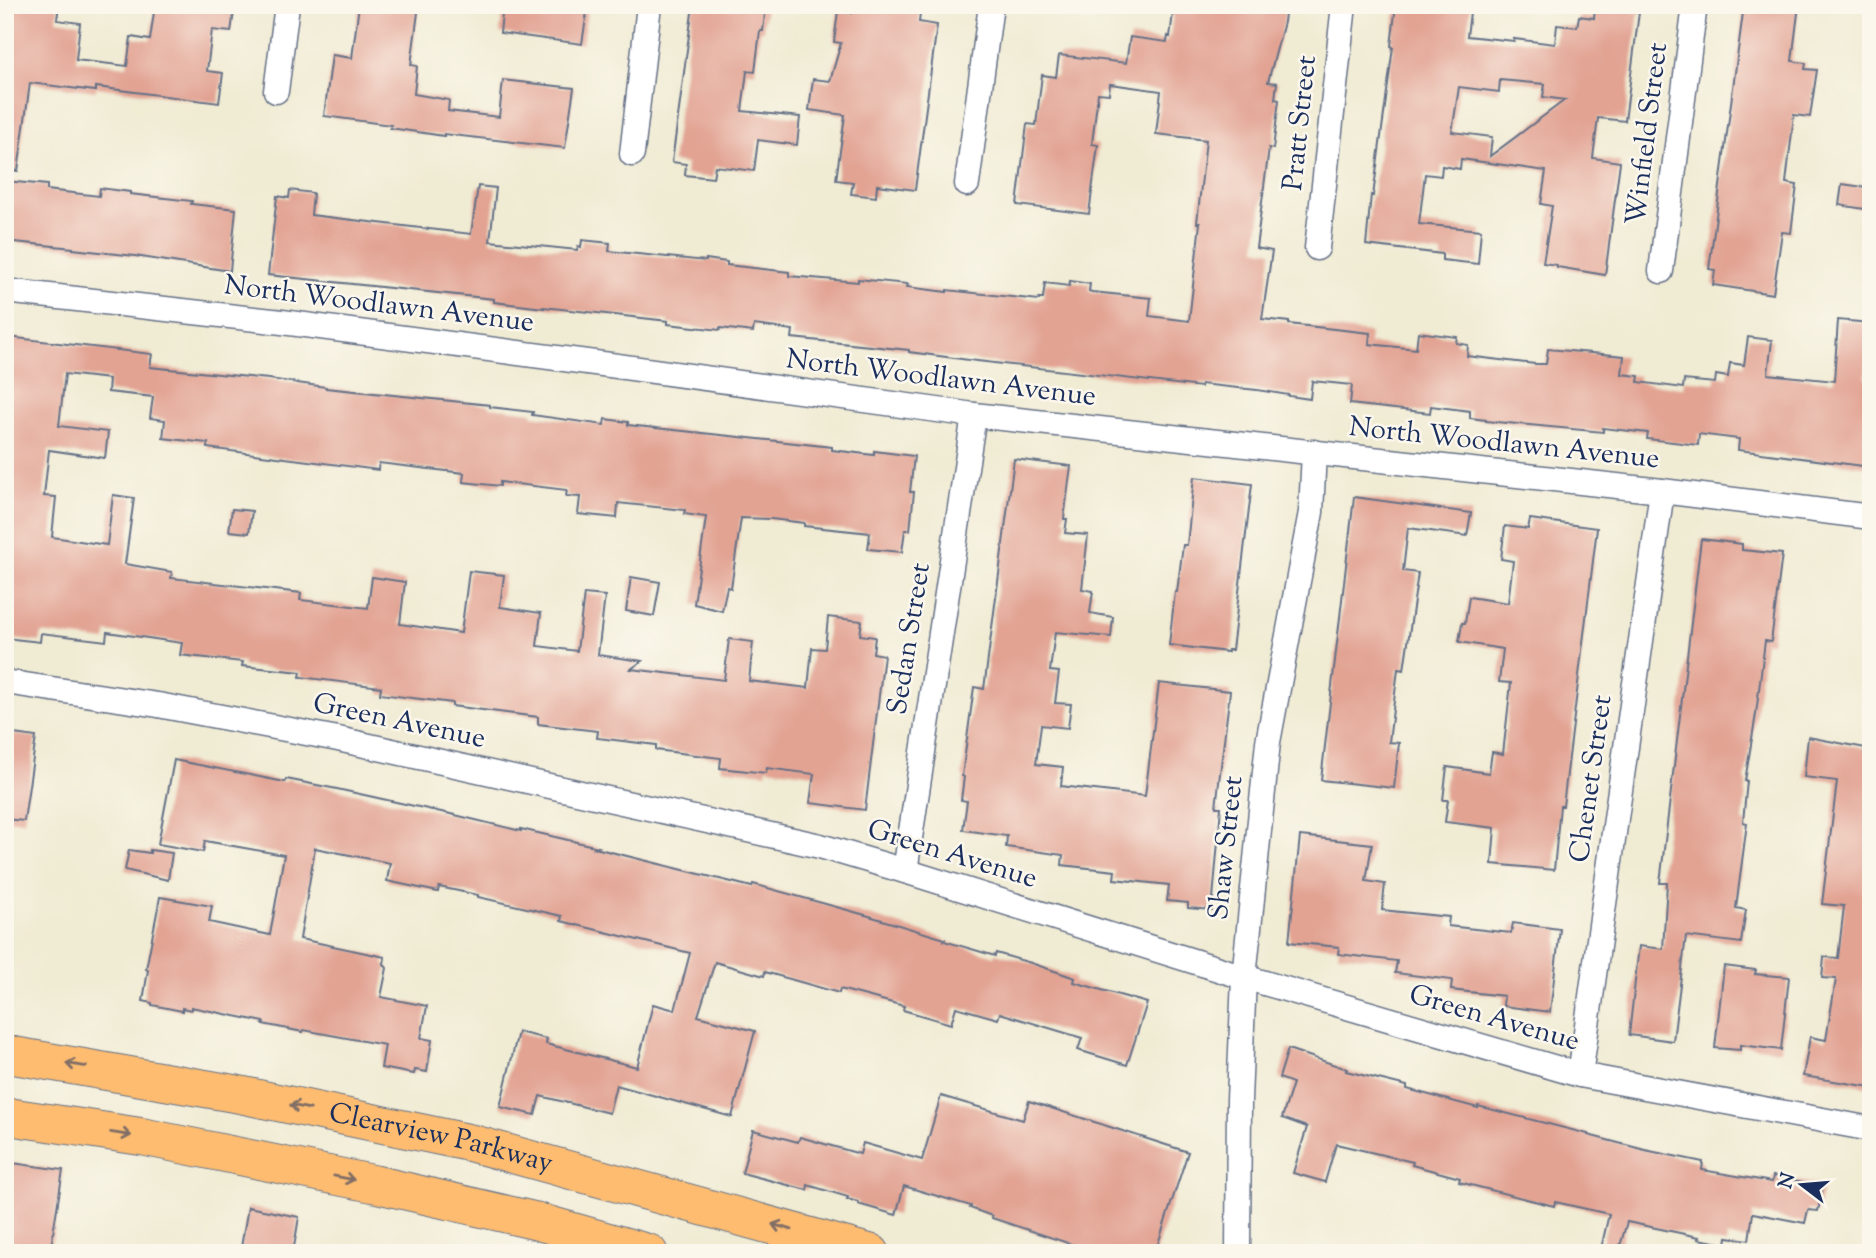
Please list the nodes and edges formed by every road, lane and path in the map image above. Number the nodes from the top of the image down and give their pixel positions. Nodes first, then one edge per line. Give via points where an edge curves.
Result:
1 (287, 5) edge
2 (649, 5) edge
3 (991, 5) edge
4 (1344, 5) edge
5 (1695, 5) edge
6 (276, 91) dead end
7 (632, 154) dead end
8 (967, 184) dead end
9 (1317, 247) dead end
10 (1661, 271) dead end
11 (5, 291) edge
12 (974, 415) junction
13 (1314, 452) junction
14 (1662, 491) junction
15 (1871, 517) edge
16 (5, 682) edge
17 (905, 871) junction
18 (1244, 977) junction
19 (5, 1054) edge
20 (1580, 1075) junction
21 (5, 1116) edge
22 (1871, 1129) edge
23 (649, 1253) edge
24 (871, 1253) edge
25 (1238, 1253) edge

1 - 6 street
2 - 7 street
3 - 8 street
4 - 9 street, Pratt Street
5 - 10 street, Winfield Street
11 - 12 street, North Woodlawn Avenue via 282,322
12 - 13 street, North Woodlawn Avenue
12 - 17 street, Sedan Street
13 - 14 street, North Woodlawn Avenue
13 - 18 street, Shaw Street via 1311,512 1268,742
14 - 15 street, North Woodlawn Avenue
14 - 20 street, Chenet Street
16 - 17 street, Green Avenue via 338,739 820,846
17 - 18 street, Green Avenue
18 - 20 street, Green Avenue
18 - 25 street, Shaw Street
24 -> 19 highway, Clearview Parkway via 471,1143 237,1094
20 - 22 street, Green Avenue
21 -> 23 highway, Clearview Parkway via 144,1137 375,1184

